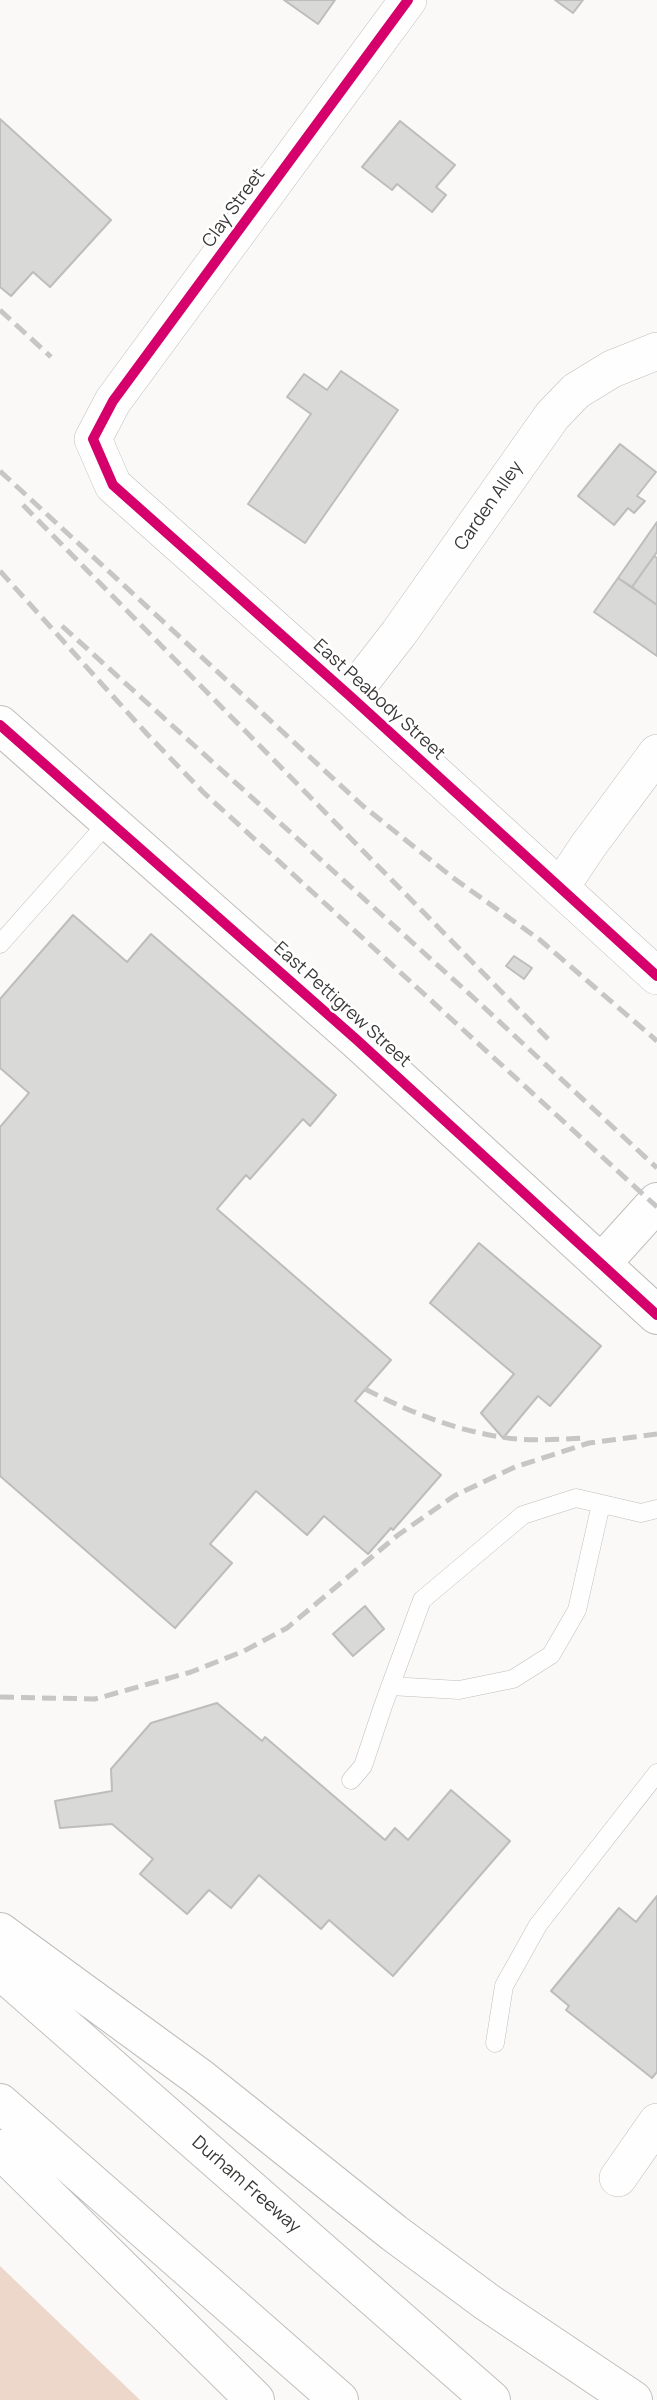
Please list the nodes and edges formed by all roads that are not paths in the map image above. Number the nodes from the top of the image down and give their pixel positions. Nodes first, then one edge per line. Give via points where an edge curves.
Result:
1 (408, 0) edge
2 (657, 351) edge
3 (93, 439) joint
4 (350, 696) junction
5 (0, 725) edge
6 (657, 753) edge
7 (109, 821) junction
8 (560, 888) junction
9 (0, 944) edge
10 (657, 976) edge
11 (657, 1202) edge
12 (601, 1264) junction
13 (657, 1315) edge
14 (601, 1504) junction
15 (657, 1509) edge
16 (390, 1686) junction
17 (657, 1773) edge
18 (351, 1780) dead end
19 (0, 1931) edge
20 (0, 1970) edge
21 (495, 2042) dead end
22 (0, 2103) edge
23 (657, 2122) edge
24 (0, 2149) edge
25 (618, 2178) dead end
26 (255, 2400) edge
27 (339, 2400) edge
28 (491, 2400) edge
29 (633, 2400) edge

1 - 3 street, Clay Street via 113,401
2 - 4 street, Carden Alley via 611,369 576,391 552,416
3 - 4 street, East Peabody Street via 113,485
4 - 8 street, East Peabody Street
5 - 7 main road, East Pettigrew Street
6 - 8 street
7 - 9 lane
7 - 12 main road, East Pettigrew Street
8 - 10 street, East Peabody Street
11 - 12 main road
12 - 13 main road, East Pettigrew Street
14 - 15 lane via 641,1513
14 - 16 lane via 576,1498 523,1515 422,1600
14 - 16 lane via 576,1610 551,1655 513,1679 459,1690
16 - 18 lane via 363,1766
17 - 21 lane via 538,1925 504,1986
19 - 29 main road via 200,2078 456,2279
20 - 28 main road, Durham Freeway
22 - 27 main road
23 - 25 street
24 - 26 main road

